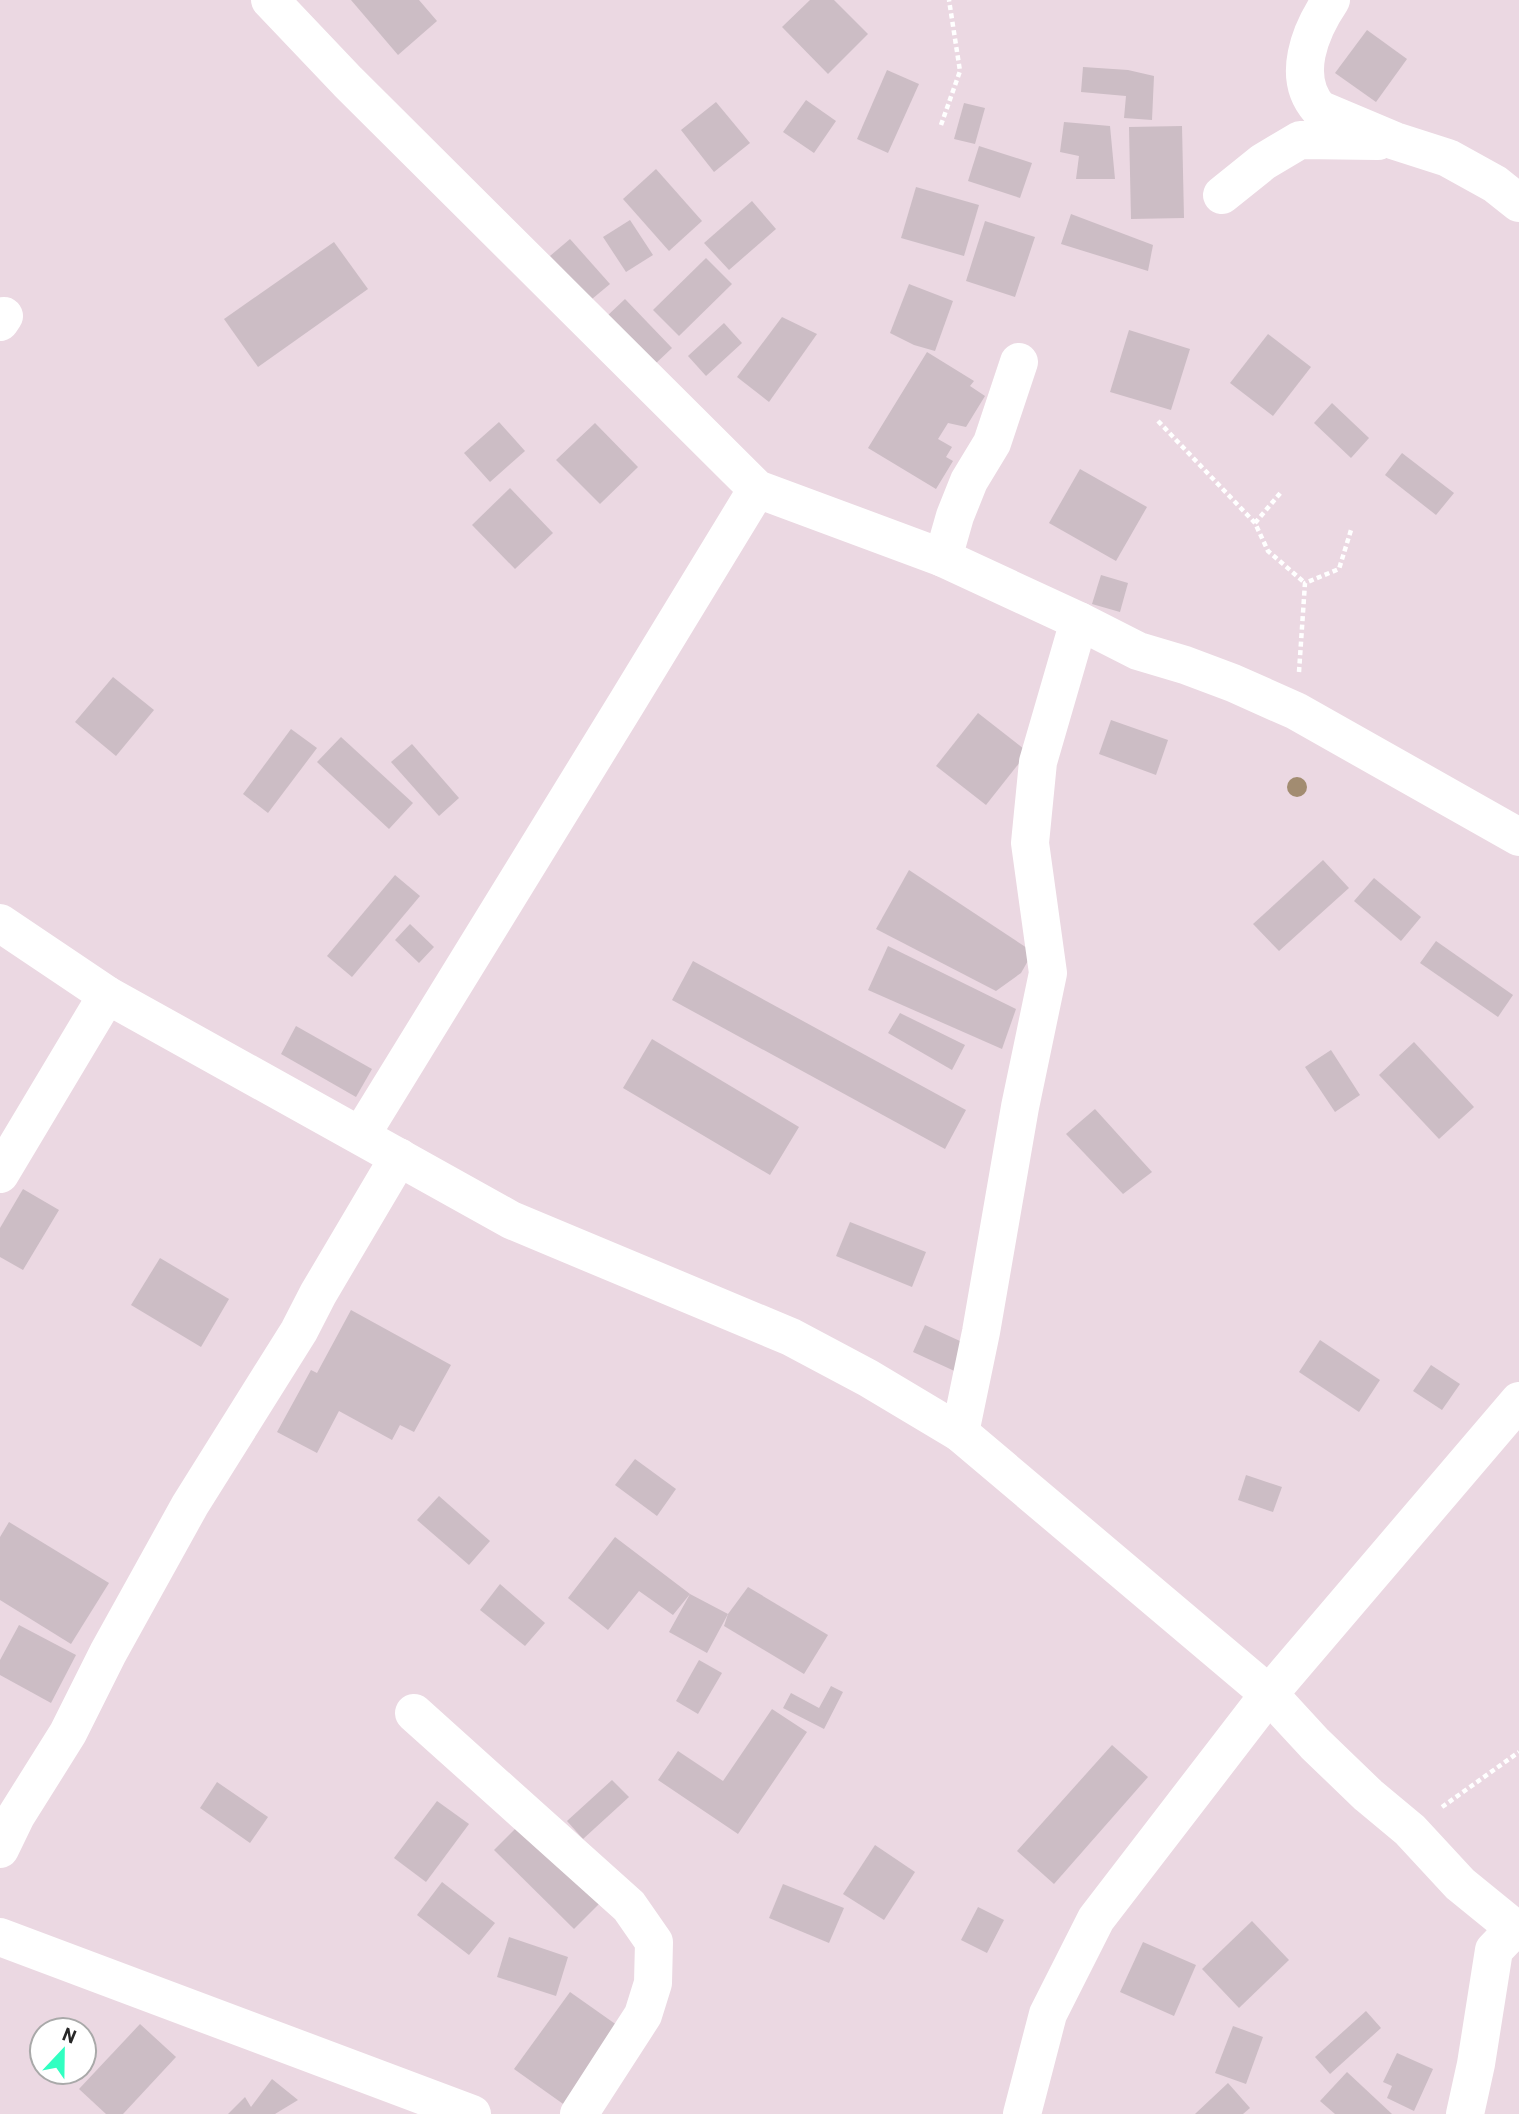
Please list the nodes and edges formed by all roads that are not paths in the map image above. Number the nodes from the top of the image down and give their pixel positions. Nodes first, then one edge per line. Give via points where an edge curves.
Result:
1 (270, 0) edge
2 (1331, 0) edge
3 (1310, 124) junction
4 (1222, 195) dead end
5 (1519, 202) edge
6 (1019, 362) dead end
7 (757, 489) junction
8 (943, 558) junction
9 (1079, 621) junction
10 (1519, 837) edge
11 (0, 923) edge
12 (107, 995) junction
13 (360, 1135) junction
14 (399, 1157) junction
15 (0, 1174) edge
16 (1519, 1401) edge
17 (960, 1433) junction
18 (1269, 1694) junction
19 (414, 1713) dead end
20 (0, 1849) edge
21 (1517, 1930) edge
22 (0, 1937) edge
23 (472, 2114) edge
24 (579, 2114) edge
25 (1022, 2114) edge
26 (1465, 2114) edge

1 - 7 street
2 - 3 street via 1307,50 1304,80 1312,100
3 - 4 street
3 - 5 street via 1395,141 1448,158
6 - 8 street via 992,443 969,481
7 - 8 street
7 - 13 street
8 - 9 street
9 - 10 street via 1138,651 1233,683 1296,711
9 - 17 street via 1038,762 1030,843 1048,973
11 - 12 street
12 - 13 street
12 - 15 street
13 - 14 street
14 - 17 street via 511,1220 791,1336
14 - 20 street via 299,1331 190,1505
16 - 18 street
17 - 18 street
18 - 21 street via 1460,1884
18 - 25 street via 1096,1919 1048,2014
19 - 24 street via 629,1906 654,1942 653,1983 643,2015
21 - 26 street via 1494,1950
22 - 23 street

